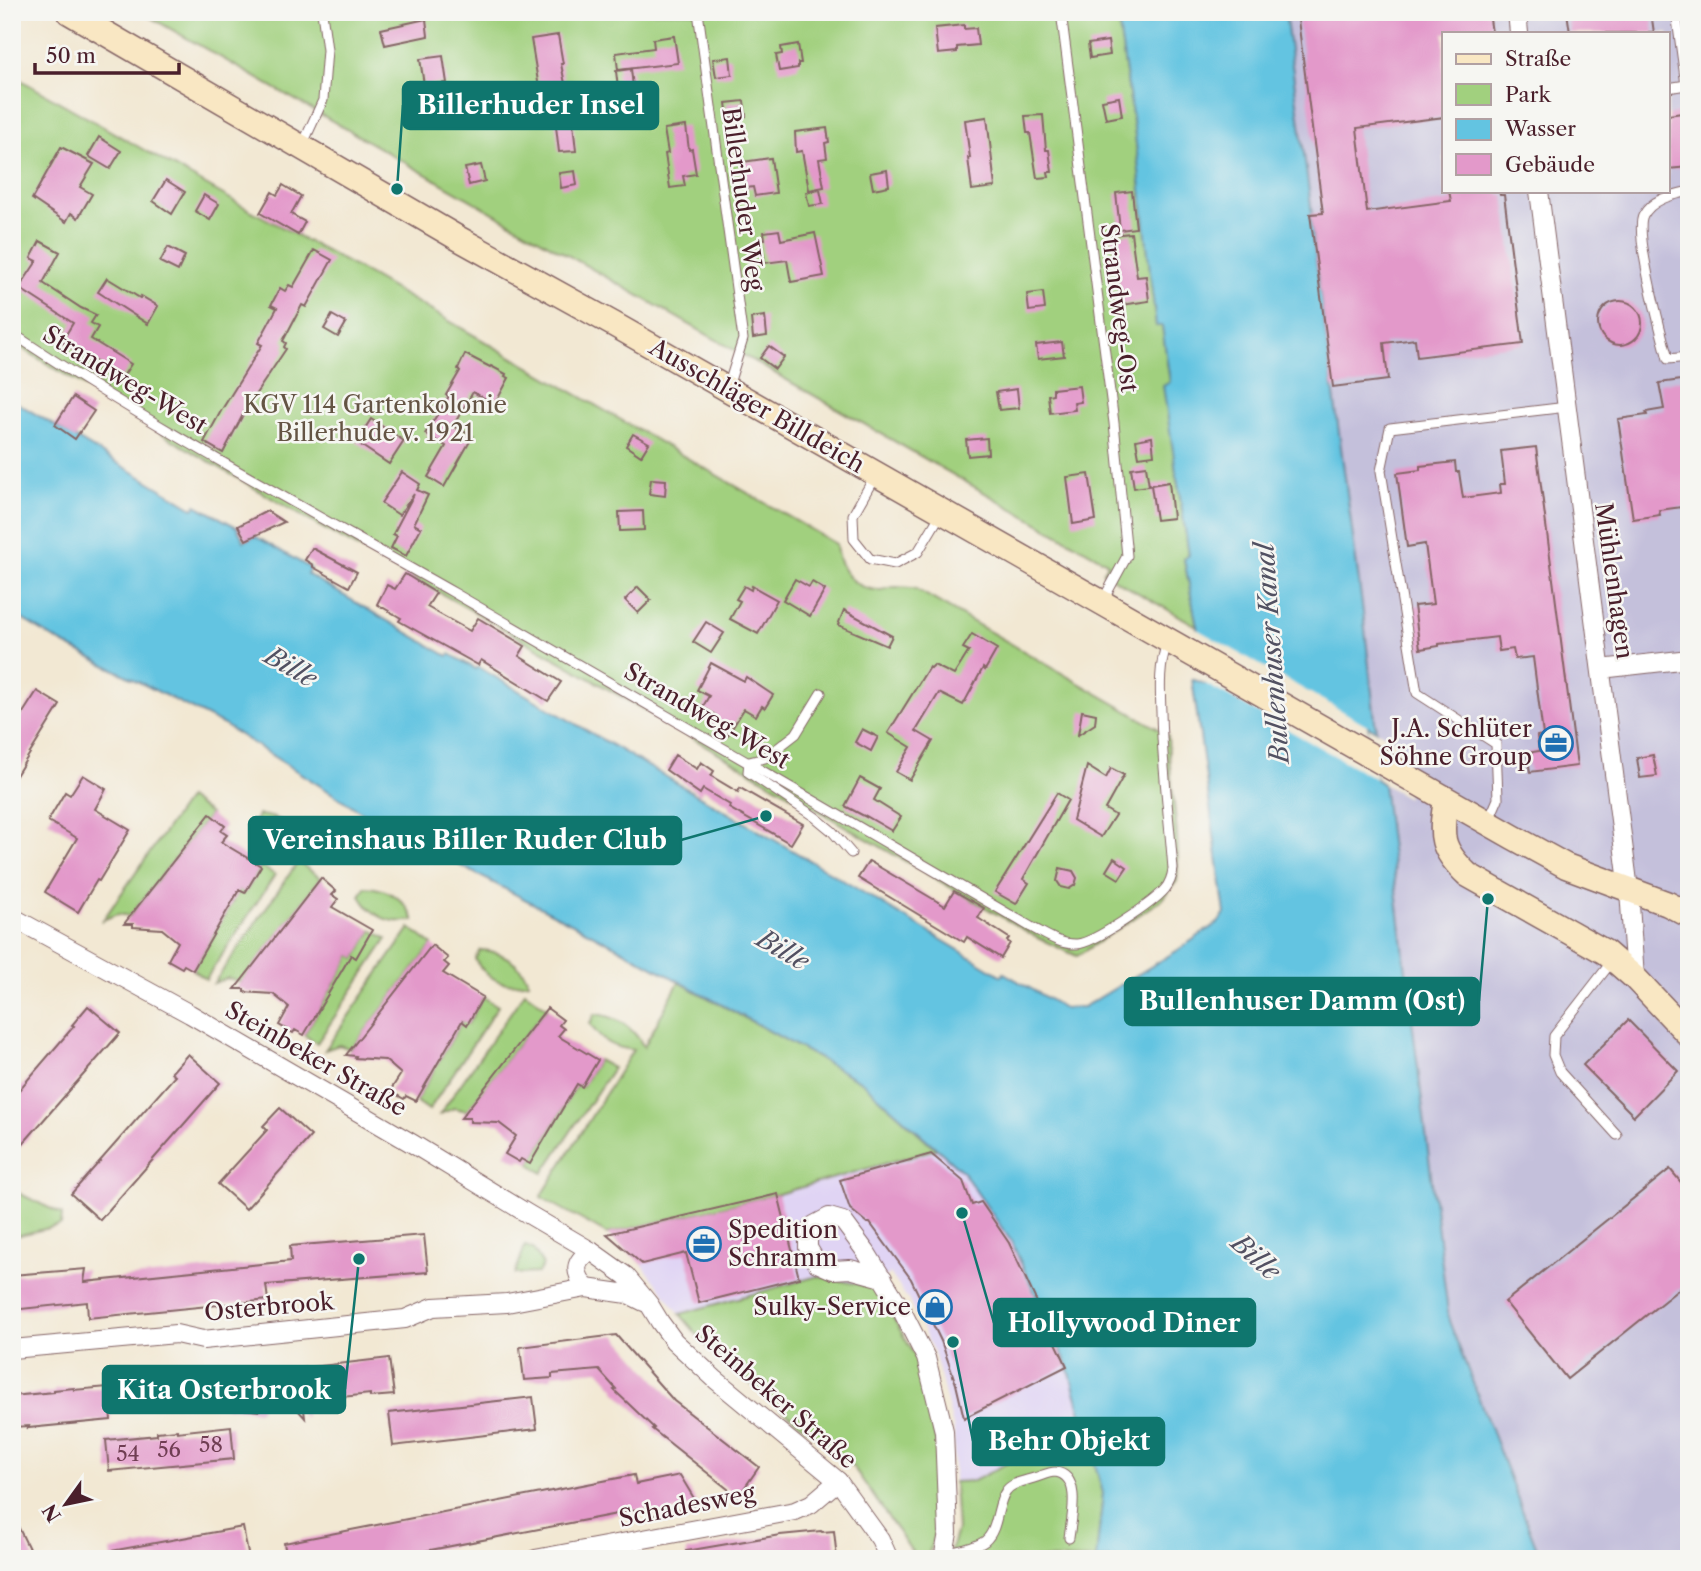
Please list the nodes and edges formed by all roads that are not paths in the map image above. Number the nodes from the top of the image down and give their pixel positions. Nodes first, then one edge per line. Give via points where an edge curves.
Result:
1 (69, 12) edge
2 (322, 12) edge
3 (698, 12) edge
4 (1062, 12) edge
5 (1517, 12) edge
6 (1676, 12) edge
7 (1519, 32) edge
8 (1670, 88) edge
9 (301, 148) junction
10 (1689, 191) edge
11 (1539, 192) edge
12 (12, 333) edge
13 (1689, 357) edge
14 (727, 389) junction
15 (1567, 407) junction
16 (876, 474) junction
17 (942, 512) junction
18 (1101, 603) junction
19 (1168, 640) junction
20 (1689, 659) edge
21 (1601, 669) junction
22 (821, 693) dead end
23 (749, 762) junction
24 (1446, 800) junction
25 (1488, 822) junction
26 (851, 853) dead end
27 (1629, 890) junction
28 (1689, 915) edge
29 (12, 917) edge
30 (1614, 960) junction
31 (1635, 978) junction
32 (1689, 1035) edge
33 (1617, 1135) dead end
34 (591, 1251) junction
35 (883, 1278) dead end
36 (586, 1288) junction
37 (649, 1304) junction
38 (12, 1349) edge
39 (838, 1481) junction
40 (1069, 1538) dead end
41 (942, 1556) edge
42 (534, 1559) edge
43 (889, 1559) edge

1 - 9 street, Ausschläger Billdeich
2 - 9 lane via 327,50 323,100
3 - 14 lane, Billerhuder Weg via 743,339
4 - 18 lane, Strandweg-Ost via 1127,555
5 - 7 street
6 - 8 lane via 1686,85
9 - 14 street, Ausschläger Billdeich
10 - 13 lane via 1653,204 1642,218 1640,233 1668,359
11 - 15 street, Mühlenhagen
12 - 23 lane, Strandweg-West via 181,438
14 - 16 street, Ausschläger Billdeich
15 - 21 street, Mühlenhagen
15 - 25 lane via 1390,428 1381,471 1417,693 1496,744 1499,799
16 - 17 street, Ausschläger Billdeich
16 - 17 lane via 853,515 854,539 870,559 895,564 918,552
17 - 18 street, Ausschläger Billdeich
18 - 19 street, Ausschläger Billdeich
19 - 23 lane, Strandweg-West via 1160,684 1171,880 1147,903 1084,943 1068,944 1031,927
19 - 24 street, Ausschläger Billdeich
20 - 21 street
21 - 27 street, Mühlenhagen
22 - 23 lane via 796,734 765,758
23 - 26 lane via 748,772 815,817
24 - 25 street, Ausschläger Billdeich
24 - 30 street via 1443,837 1455,863
25 - 27 street, Ausschläger Billdeich via 1566,866
27 - 28 street, Ausschläger Billdeich
27 - 31 street, Mühlenhagen
29 - 34 street, Steinbeker Straße via 190,1014
30 - 31 street
30 - 33 lane via 1554,1036 1553,1055 1560,1072
31 - 32 street
34 - 36 street via 576,1269
34 - 37 street, Steinbeker Straße via 626,1276
35 - 41 street via 926,1358 944,1431 948,1533
36 - 37 street, Osterbrook via 628,1294
36 - 38 street, Osterbrook via 507,1303 433,1307 405,1319 203,1340 176,1334
37 - 39 street, Steinbeker Straße via 674,1341 708,1373
39 - 42 street, Schadesweg via 795,1511
39 - 43 street, Steinbeker Straße
40 - 41 lane via 1074,1491 1072,1483 1056,1472 1009,1488 984,1541

